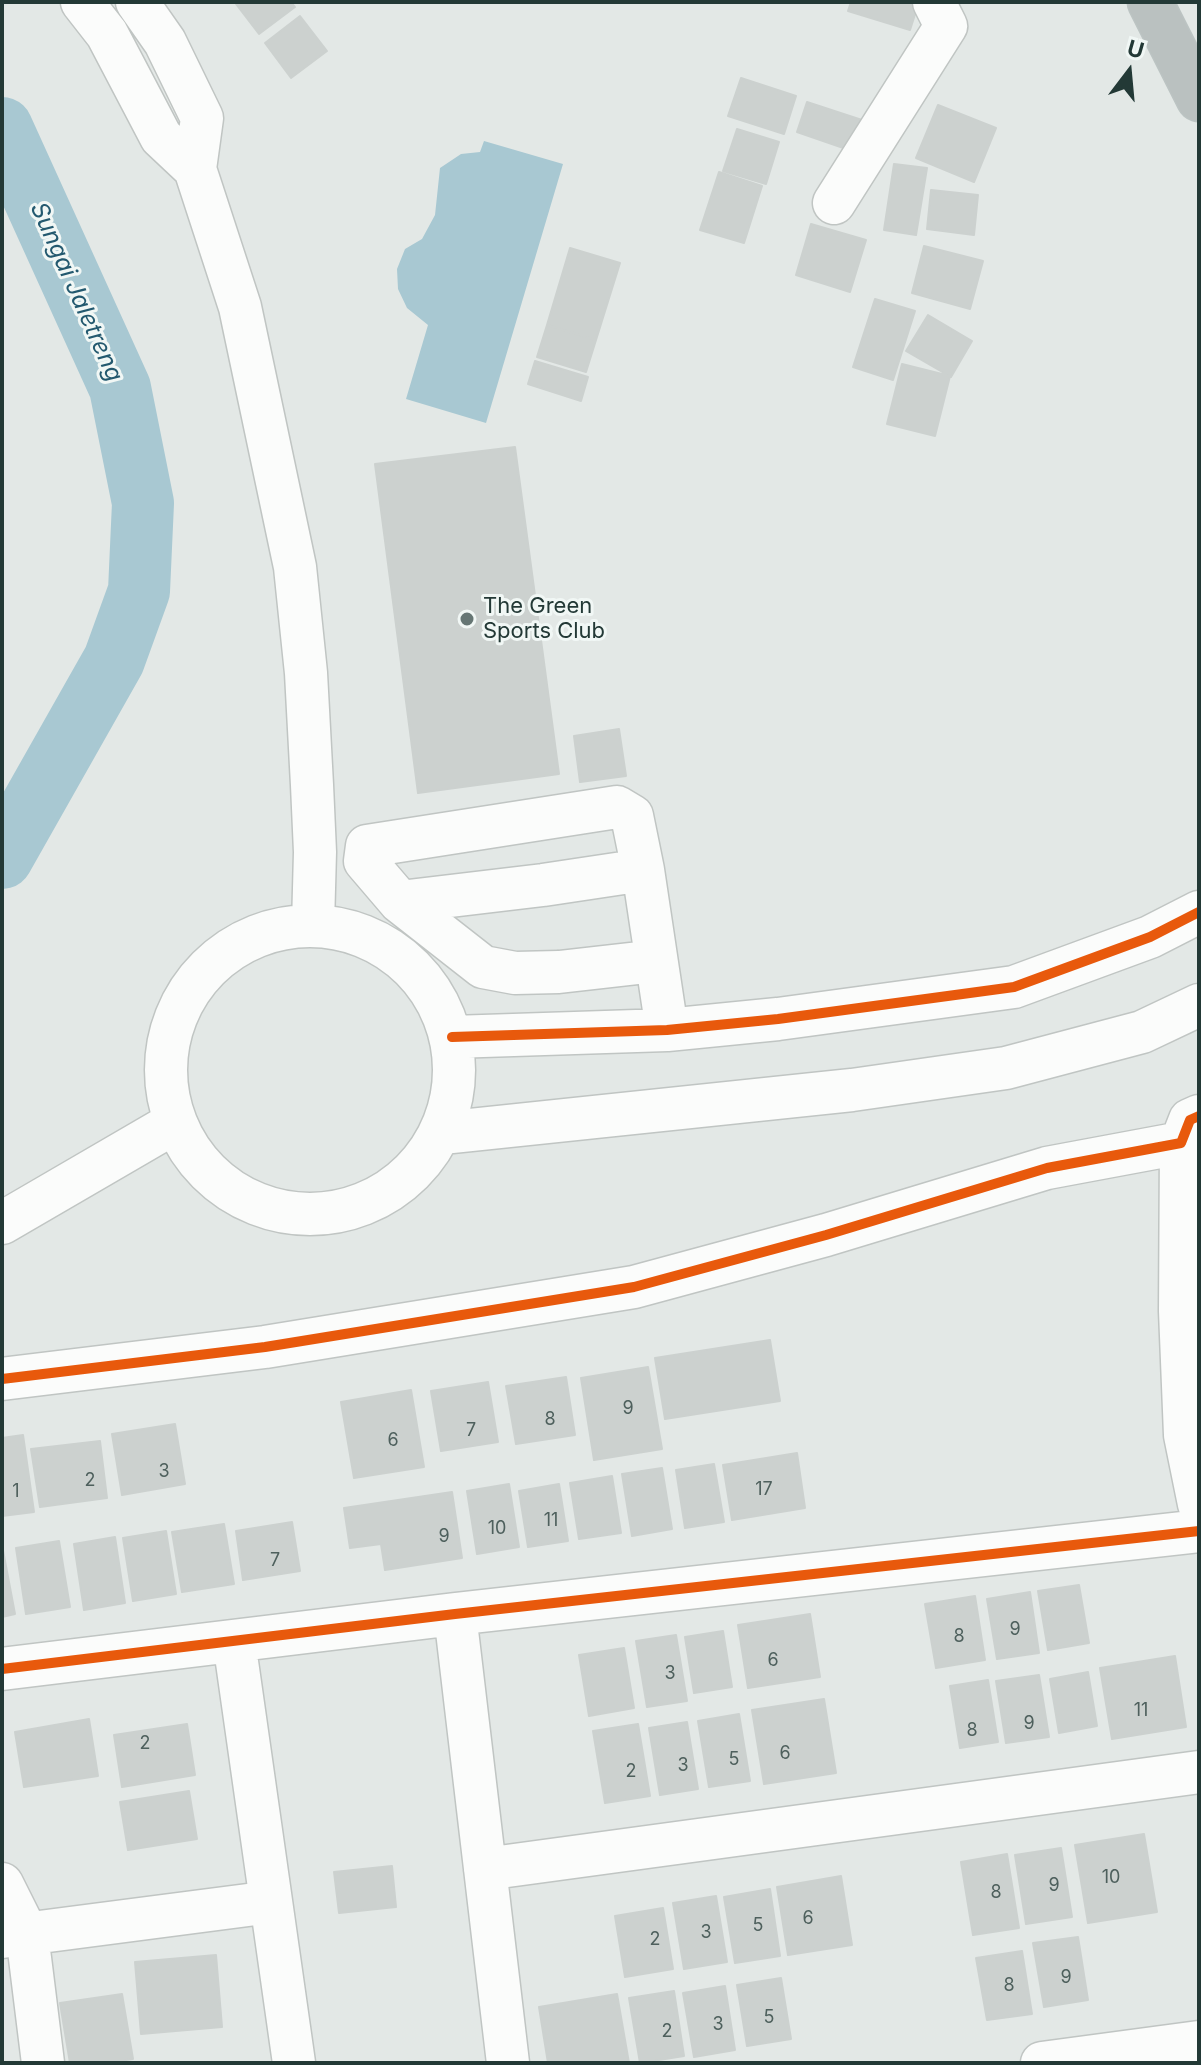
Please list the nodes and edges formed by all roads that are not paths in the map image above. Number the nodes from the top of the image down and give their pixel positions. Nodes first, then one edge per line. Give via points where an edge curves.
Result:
1 (82, 2) edge
2 (137, 2) edge
3 (934, 2) edge
4 (1150, 2) edge
5 (1199, 99) edge
6 (195, 169) junction
7 (834, 203) dead end
8 (643, 870) junction
9 (400, 902) junction
10 (1199, 912) edge
11 (313, 925) junction
12 (656, 961) junction
13 (1199, 1005) edge
14 (667, 1030) junction
15 (452, 1037) junction
16 (174, 1123) junction
17 (1190, 1129) edge
18 (442, 1133) junction
19 (2, 1223) edge
20 (1190, 1337) edge
21 (2, 1379) edge
22 (1199, 1504) edge
23 (1199, 1531) edge
24 (455, 1614) junction
25 (234, 1641) junction
26 (2, 1669) edge
27 (1199, 1772) edge
28 (485, 1869) junction
29 (2, 1884) edge
30 (271, 1902) junction
31 (14, 1935) edge
32 (1199, 2042) edge
33 (43, 2063) edge
34 (294, 2063) edge
35 (508, 2063) edge
36 (1042, 2063) edge

1 - 6 street via 107,34 161,137
2 - 6 street via 165,42 202,118
3 - 7 street via 946,26
4 - 5 highway
6 - 11 street via 240,307 295,567 315,852
8 - 9 street
8 - 9 street via 632,816 617,807 367,846 365,861
8 - 12 street
9 - 12 street via 483,967 544,972
10 - 14 street via 1150,937 1014,987
11 - 15 street via 361,934 403,957 434,993
11 - 16 street via 266,931 223,952 190,986 169,1029 164,1077
12 - 14 street
13 - 18 street via 1142,1032 1006,1068 852,1090
14 - 15 street
15 - 18 street via 455,1086
16 - 18 street via 199,1164 236,1195 281,1212 329,1214 375,1200 413,1172
16 - 19 street
17 - 20 street
17 - 21 street via 634,1287 265,1347
20 - 22 street via 1185,1435
23 - 24 street
24 - 25 street
24 - 28 street
25 - 26 street
25 - 30 street
27 - 28 street
28 - 35 street
29 - 31 street
30 - 31 street
30 - 34 street
31 - 33 street
32 - 36 street

